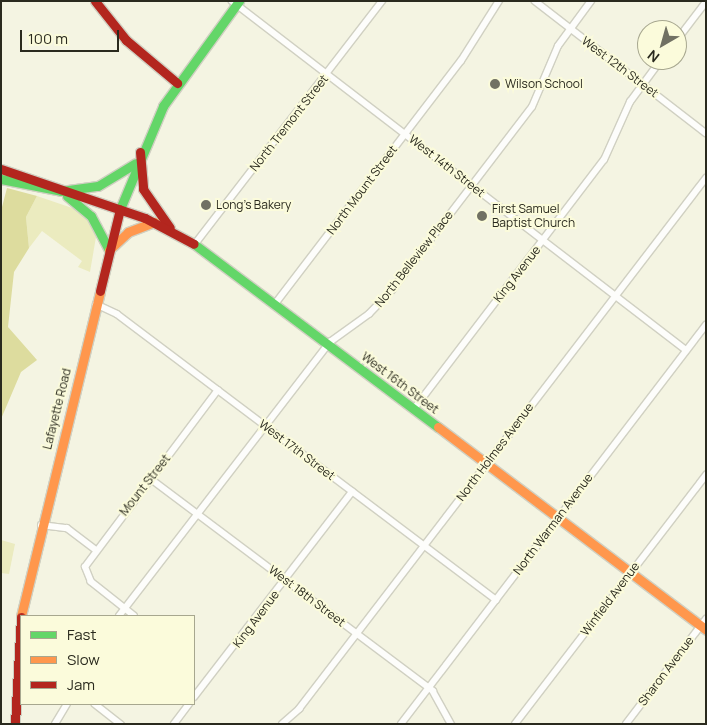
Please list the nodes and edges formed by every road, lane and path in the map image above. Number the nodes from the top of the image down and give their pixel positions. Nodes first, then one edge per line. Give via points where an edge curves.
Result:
1 (95, 1) edge
2 (382, 1) edge
3 (499, 1) edge
4 (535, 1) edge
5 (591, 1) edge
6 (236, 2) edge
7 (706, 2) edge
8 (687, 27) edge
9 (570, 28) junction
10 (654, 70) edge
11 (326, 74) junction
12 (177, 83) junction
13 (643, 84) junction
14 (706, 132) edge
15 (405, 134) junction
16 (140, 152) junction
17 (136, 163) junction
18 (1, 169) edge
19 (1, 178) edge
20 (706, 178) edge
21 (37, 185) junction
22 (472, 185) junction
23 (61, 191) junction
24 (120, 209) junction
25 (154, 222) junction
26 (172, 230) junction
27 (543, 240) junction
28 (195, 244) junction
29 (109, 250) junction
30 (616, 296) junction
31 (96, 304) junction
32 (275, 304) junction
33 (706, 325) edge
34 (328, 344) junction
35 (686, 350) junction
36 (218, 390) junction
37 (414, 408) junction
38 (265, 426) junction
39 (487, 464) junction
40 (706, 475) edge
41 (151, 478) junction
42 (352, 492) junction
43 (198, 514) junction
44 (558, 518) junction
45 (41, 525) junction
46 (424, 546) junction
47 (95, 549) junction
48 (630, 573) junction
49 (285, 580) junction
50 (496, 600) junction
51 (124, 609) junction
52 (21, 615) edge
53 (121, 615) edge
54 (133, 615) edge
55 (704, 625) edge
56 (357, 634) junction
57 (20, 635) edge
58 (19, 653) edge
59 (428, 689) junction
60 (195, 696) edge
61 (66, 705) edge
62 (97, 705) edge
63 (188, 705) edge
64 (15, 724) edge
65 (55, 724) edge
66 (121, 724) edge
67 (174, 724) edge
68 (282, 724) edge
69 (401, 724) edge
70 (451, 724) edge
71 (515, 724) edge
72 (626, 724) edge

1 - 12 main road via 126,40
2 - 11 street, North Tremont Street
3 - 15 street, North Mount Street via 468,50
4 - 9 street, West 12th Street
5 - 9 street, North Belleview Place
6 - 11 street, West 14th Street
6 - 12 main road, Lafayette Road
7 - 8 street
9 - 13 street, West 12th Street
9 - 22 street, North Belleview Place via 556,49 532,107
10 - 13 street, King Avenue
11 - 15 street, West 14th Street
11 - 28 street, North Tremont Street
12 - 16 main road, Lafayette Road
13 - 14 street, West 12th Street
13 - 27 street, King Avenue via 605,158
15 - 22 street, West 14th Street
15 - 32 street, North Mount Street
16 - 17 main road, Lafayette Road
16 - 26 main road via 143,190
17 - 23 main road via 98,186
17 - 24 main road, Lafayette Road
18 - 21 main road, West 16th Street
19 - 21 main road, West 16th Street
20 - 30 street, North Holmes Avenue
21 - 23 main road, West 16th Street
22 - 27 street, West 14th Street
22 - 34 street, North Belleview Place via 384,300
23 - 24 main road, West 16th Street
23 - 29 main road via 92,216
24 - 25 main road, West 16th Street
24 - 29 main road, Lafayette Road
25 - 26 main road, West 16th Street
25 - 29 main road via 128,232
26 - 28 main road, West 16th Street
27 - 30 street, West 14th Street
27 - 37 street, King Avenue
28 - 32 main road, West 16th Street
29 - 31 main road, Lafayette Road
30 - 35 street, West 14th Street
30 - 39 street, North Holmes Avenue
31 - 36 street, West 17th Street via 116,314
31 - 45 main road, Lafayette Road
32 - 34 main road, West 16th Street
33 - 35 street, North Warman Avenue
34 - 37 main road, West 16th Street
34 - 38 street, North Belleview Place
35 - 44 street, North Warman Avenue
36 - 38 street, West 17th Street
36 - 41 street, Mount Street
37 - 39 main road, West 16th Street
38 - 42 street, West 17th Street
38 - 43 street, North Belleview Place
39 - 44 main road, West 16th Street
39 - 46 street, North Holmes Avenue
40 - 48 street, Winfield Avenue
41 - 43 street, West 18th Street
41 - 47 street, Mount Street
42 - 46 street, West 17th Street
42 - 49 street, King Avenue
43 - 49 street, West 18th Street
43 - 51 street, North Belleview Place
44 - 48 main road, West 16th Street
44 - 50 street, North Warman Avenue
45 - 47 street via 67,528
45 - 52 main road, Lafayette Road
46 - 50 street, West 17th Street
46 - 56 street, North Holmes Avenue
47 - 51 street, Mount Street via 85,567 91,582
48 - 55 main road, West 16th Street
48 - 71 street, Winfield Avenue
49 - 56 street, West 18th Street
49 - 60 street, King Avenue
50 - 59 street, North Warman Avenue
51 - 53 street, North Belleview Place
51 - 54 street
55 - 72 street, Sharon Avenue
56 - 59 street, West 18th Street
56 - 68 street, North Holmes Avenue via 299,709
57 - 58 main road, Lafayette Road
58 - 64 main road, Lafayette Road
59 - 69 street, North Warman Avenue
59 - 70 street, West 18th Street via 441,700
61 - 65 street
62 - 66 street
63 - 67 street

